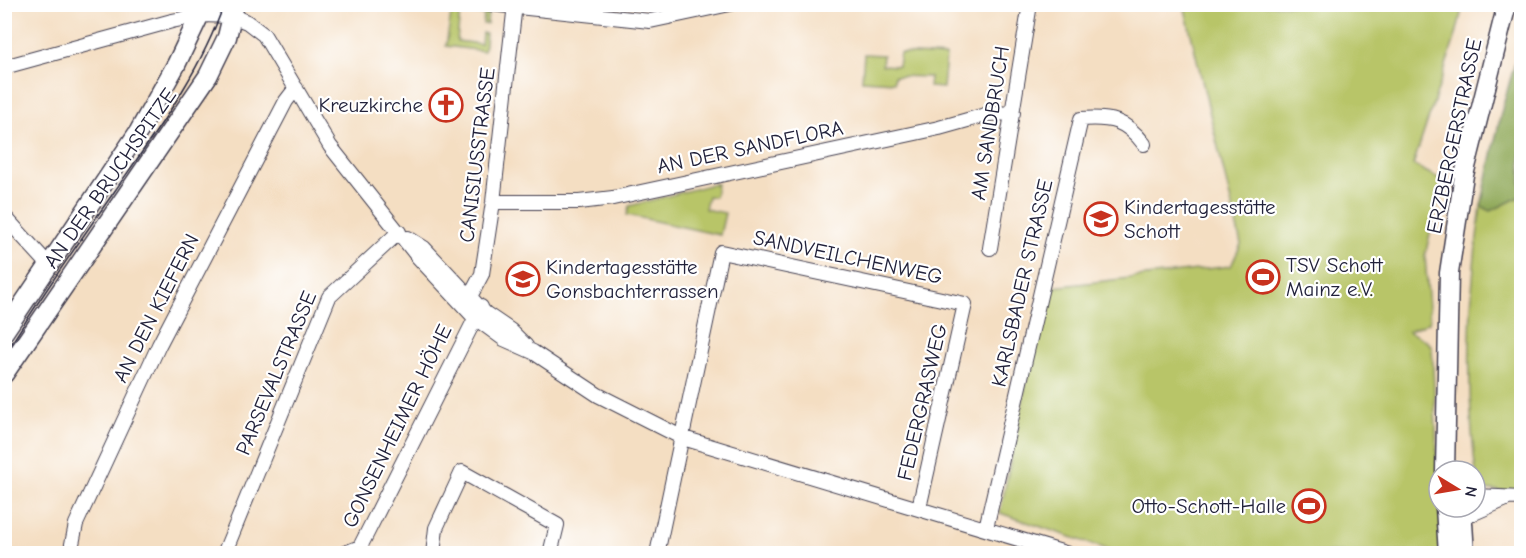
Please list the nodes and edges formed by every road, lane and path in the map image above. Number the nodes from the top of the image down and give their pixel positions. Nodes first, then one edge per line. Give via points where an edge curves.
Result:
1 (490, 4) edge
2 (730, 4) edge
3 (1030, 4) edge
4 (1506, 4) edge
5 (515, 6) edge
6 (217, 11) edge
7 (4, 67) edge
8 (296, 88) junction
9 (1013, 113) junction
10 (1144, 144) dead end
11 (493, 202) junction
12 (4, 216) edge
13 (399, 232) junction
14 (990, 248) dead end
15 (48, 264) junction
16 (965, 304) joint
17 (473, 306) junction
18 (4, 332) edge
19 (4, 374) edge
20 (1447, 421) junction
21 (683, 438) junction
22 (1445, 459) edge
23 (1455, 459) edge
24 (1487, 497) edge
25 (1521, 498) edge
26 (1506, 499) junction
27 (1487, 507) edge
28 (919, 508) junction
29 (1453, 519) edge
30 (1456, 519) edge
31 (986, 528) junction
32 (70, 554) edge
33 (224, 554) edge
34 (343, 554) edge
35 (433, 554) edge
36 (550, 554) edge
37 (657, 554) edge
38 (1068, 554) edge
39 (1448, 554) edge
40 (1465, 554) edge

1 - 5 street
2 - 5 street via 650,21
3 - 9 street, AM SANDBRUCH
4 - 20 main road, ERZBERGERSTRASSE via 1464,176 1454,239 1446,335
5 - 11 street, CANISIUSSTRASSE
6 - 7 street
6 - 8 street via 260,30
6 - 15 main road, AN DER BRUCHSPITZE via 189,40 139,131
6 - 19 main road, AN DER BRUCHSPITZE via 227,37 207,76
8 - 13 street via 330,146
8 - 32 street, AN DEN KIEFERN via 159,345 76,524
9 - 11 street, AN DER SANDFLORA via 988,114 613,198
9 - 14 street, AM SANDBRUCH
10 - 31 street, KARLSBADER STRASSE via 1133,130 1107,117 1081,119
11 - 17 street, CANISIUSSTRASSE
12 - 15 street
13 - 17 street via 417,257
13 - 33 street, PARSEVALSTRASSE via 329,297
15 - 18 main road, AN DER BRUCHSPITZE
16 - 21 street, SANDVEILCHENWEG via 722,252
16 - 28 street, FEDERGRASWEG
17 - 21 street via 504,339 533,352 598,395
17 - 34 street, GONSENHEIMER HÖHE via 360,547
20 - 22 main road, ERZBERGERSTRASSE
20 - 23 main road, ERZBERGERSTRASSE
21 - 28 street
21 - 37 street
24 - 26 street
25 - 26 street
26 - 27 street
28 - 31 street
29 - 39 main road
30 - 40 main road
31 - 38 street
35 - 36 street via 436,528 462,472 557,525

